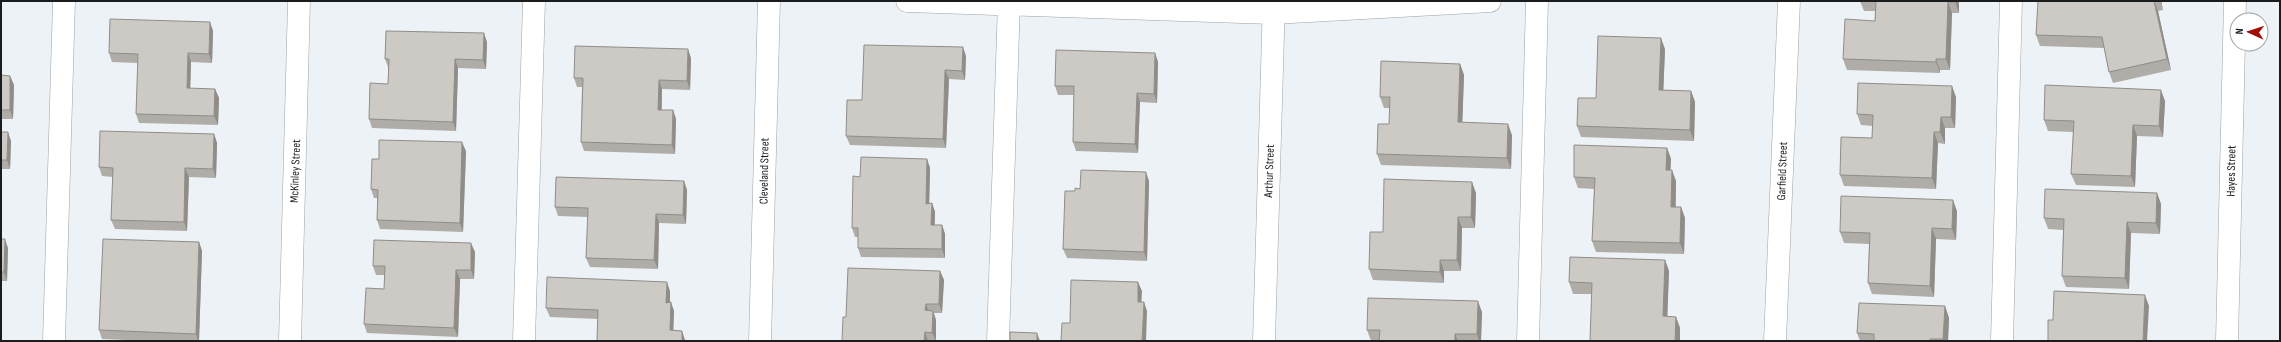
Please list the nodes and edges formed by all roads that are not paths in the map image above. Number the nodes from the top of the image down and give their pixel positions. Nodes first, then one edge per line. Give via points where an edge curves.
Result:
1 (64, 1) edge
2 (299, 1) edge
3 (534, 1) edge
4 (769, 1) edge
5 (907, 1) edge
6 (1490, 1) edge
7 (1537, 1) edge
8 (1790, 1) edge
9 (2011, 1) edge
10 (2235, 1) edge
11 (1009, 3) edge
12 (1274, 7) edge
13 (54, 341) edge
14 (290, 341) edge
15 (524, 341) edge
16 (760, 341) edge
17 (998, 341) edge
18 (1264, 341) edge
19 (1528, 341) edge
20 (1775, 341) edge
21 (2002, 341) edge
22 (2227, 341) edge

1 - 13 street
2 - 14 street, McKinley Street
3 - 15 street
4 - 16 street, Cleveland Street
5 - 11 street
6 - 12 street
7 - 19 street
8 - 20 street, Garfield Street
9 - 21 street
10 - 22 street, Hayes Street
11 - 12 street
11 - 17 street
12 - 18 street, Arthur Street

